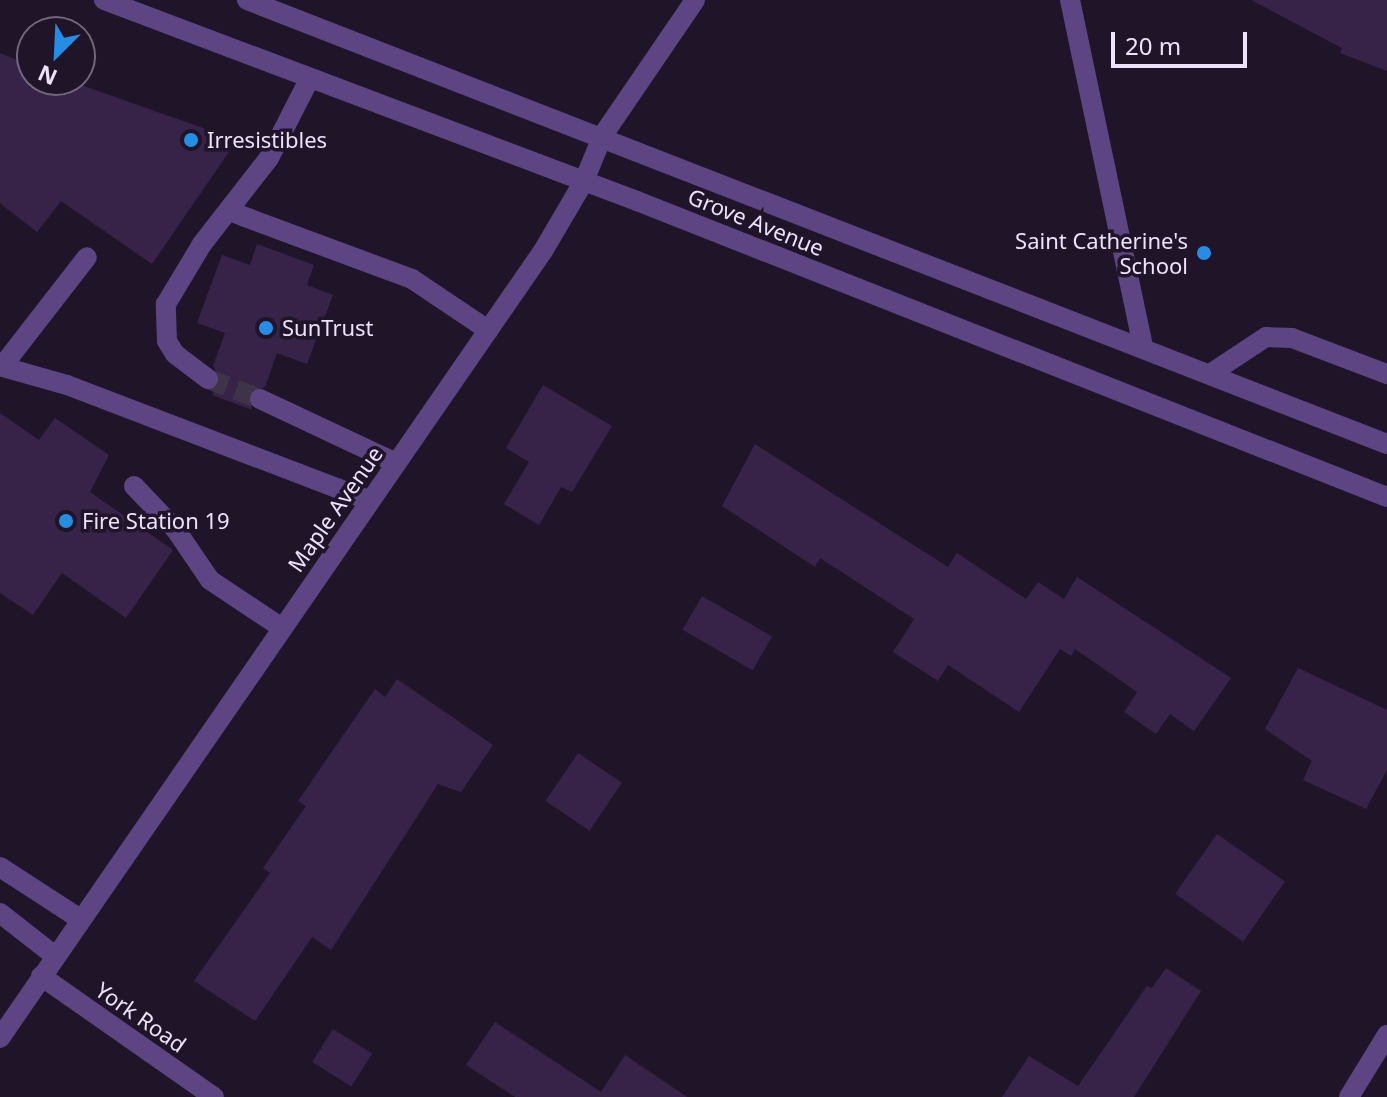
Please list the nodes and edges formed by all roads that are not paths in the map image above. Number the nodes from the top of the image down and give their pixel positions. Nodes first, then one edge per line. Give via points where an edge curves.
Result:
1 (104, 0) edge
2 (247, 0) edge
3 (695, 0) edge
4 (1070, 0) edge
5 (310, 78) junction
6 (603, 135) junction
7 (584, 181) junction
8 (229, 211) junction
9 (87, 257) dead end
10 (488, 330) junction
11 (1143, 347) junction
12 (2, 365) edge
13 (1210, 374) junction
14 (1387, 374) edge
15 (208, 379) tunnel mouth
16 (260, 399) tunnel mouth
17 (1387, 444) edge
18 (396, 463) junction
19 (134, 486) dead end
20 (1387, 497) edge
21 (370, 501) junction
22 (282, 628) junction
23 (0, 867) edge
24 (0, 913) edge
25 (80, 919) junction
26 (55, 956) junction
27 (41, 976) junction
28 (1387, 1035) edge
29 (0, 1038) edge
30 (214, 1097) edge
31 (1349, 1097) edge

1 - 5 street, Grove Avenue
2 - 6 street, Grove Avenue
3 - 6 street, Maple Avenue
4 - 11 street
5 - 7 street, Grove Avenue
5 - 8 street via 269,158
6 - 7 street, Maple Avenue
6 - 11 street, Grove Avenue
7 - 10 street, Maple Avenue
7 - 20 street, Grove Avenue
8 - 10 street via 412,279
8 - 15 street via 179,279 164,321 175,354
9 - 12 street
10 - 18 street, Maple Avenue
11 - 13 street, Grove Avenue
12 - 21 street
13 - 14 street via 1266,337 1279,337
13 - 17 street, Grove Avenue
16 - 18 street
18 - 21 street, Maple Avenue
19 - 22 street via 176,530 210,580
21 - 22 street, Maple Avenue
22 - 25 street, Maple Avenue
23 - 25 street
24 - 26 street
25 - 26 street, Maple Avenue
26 - 27 street, Maple Avenue
27 - 29 street, Maple Avenue
27 - 30 street, York Road
28 - 31 street

